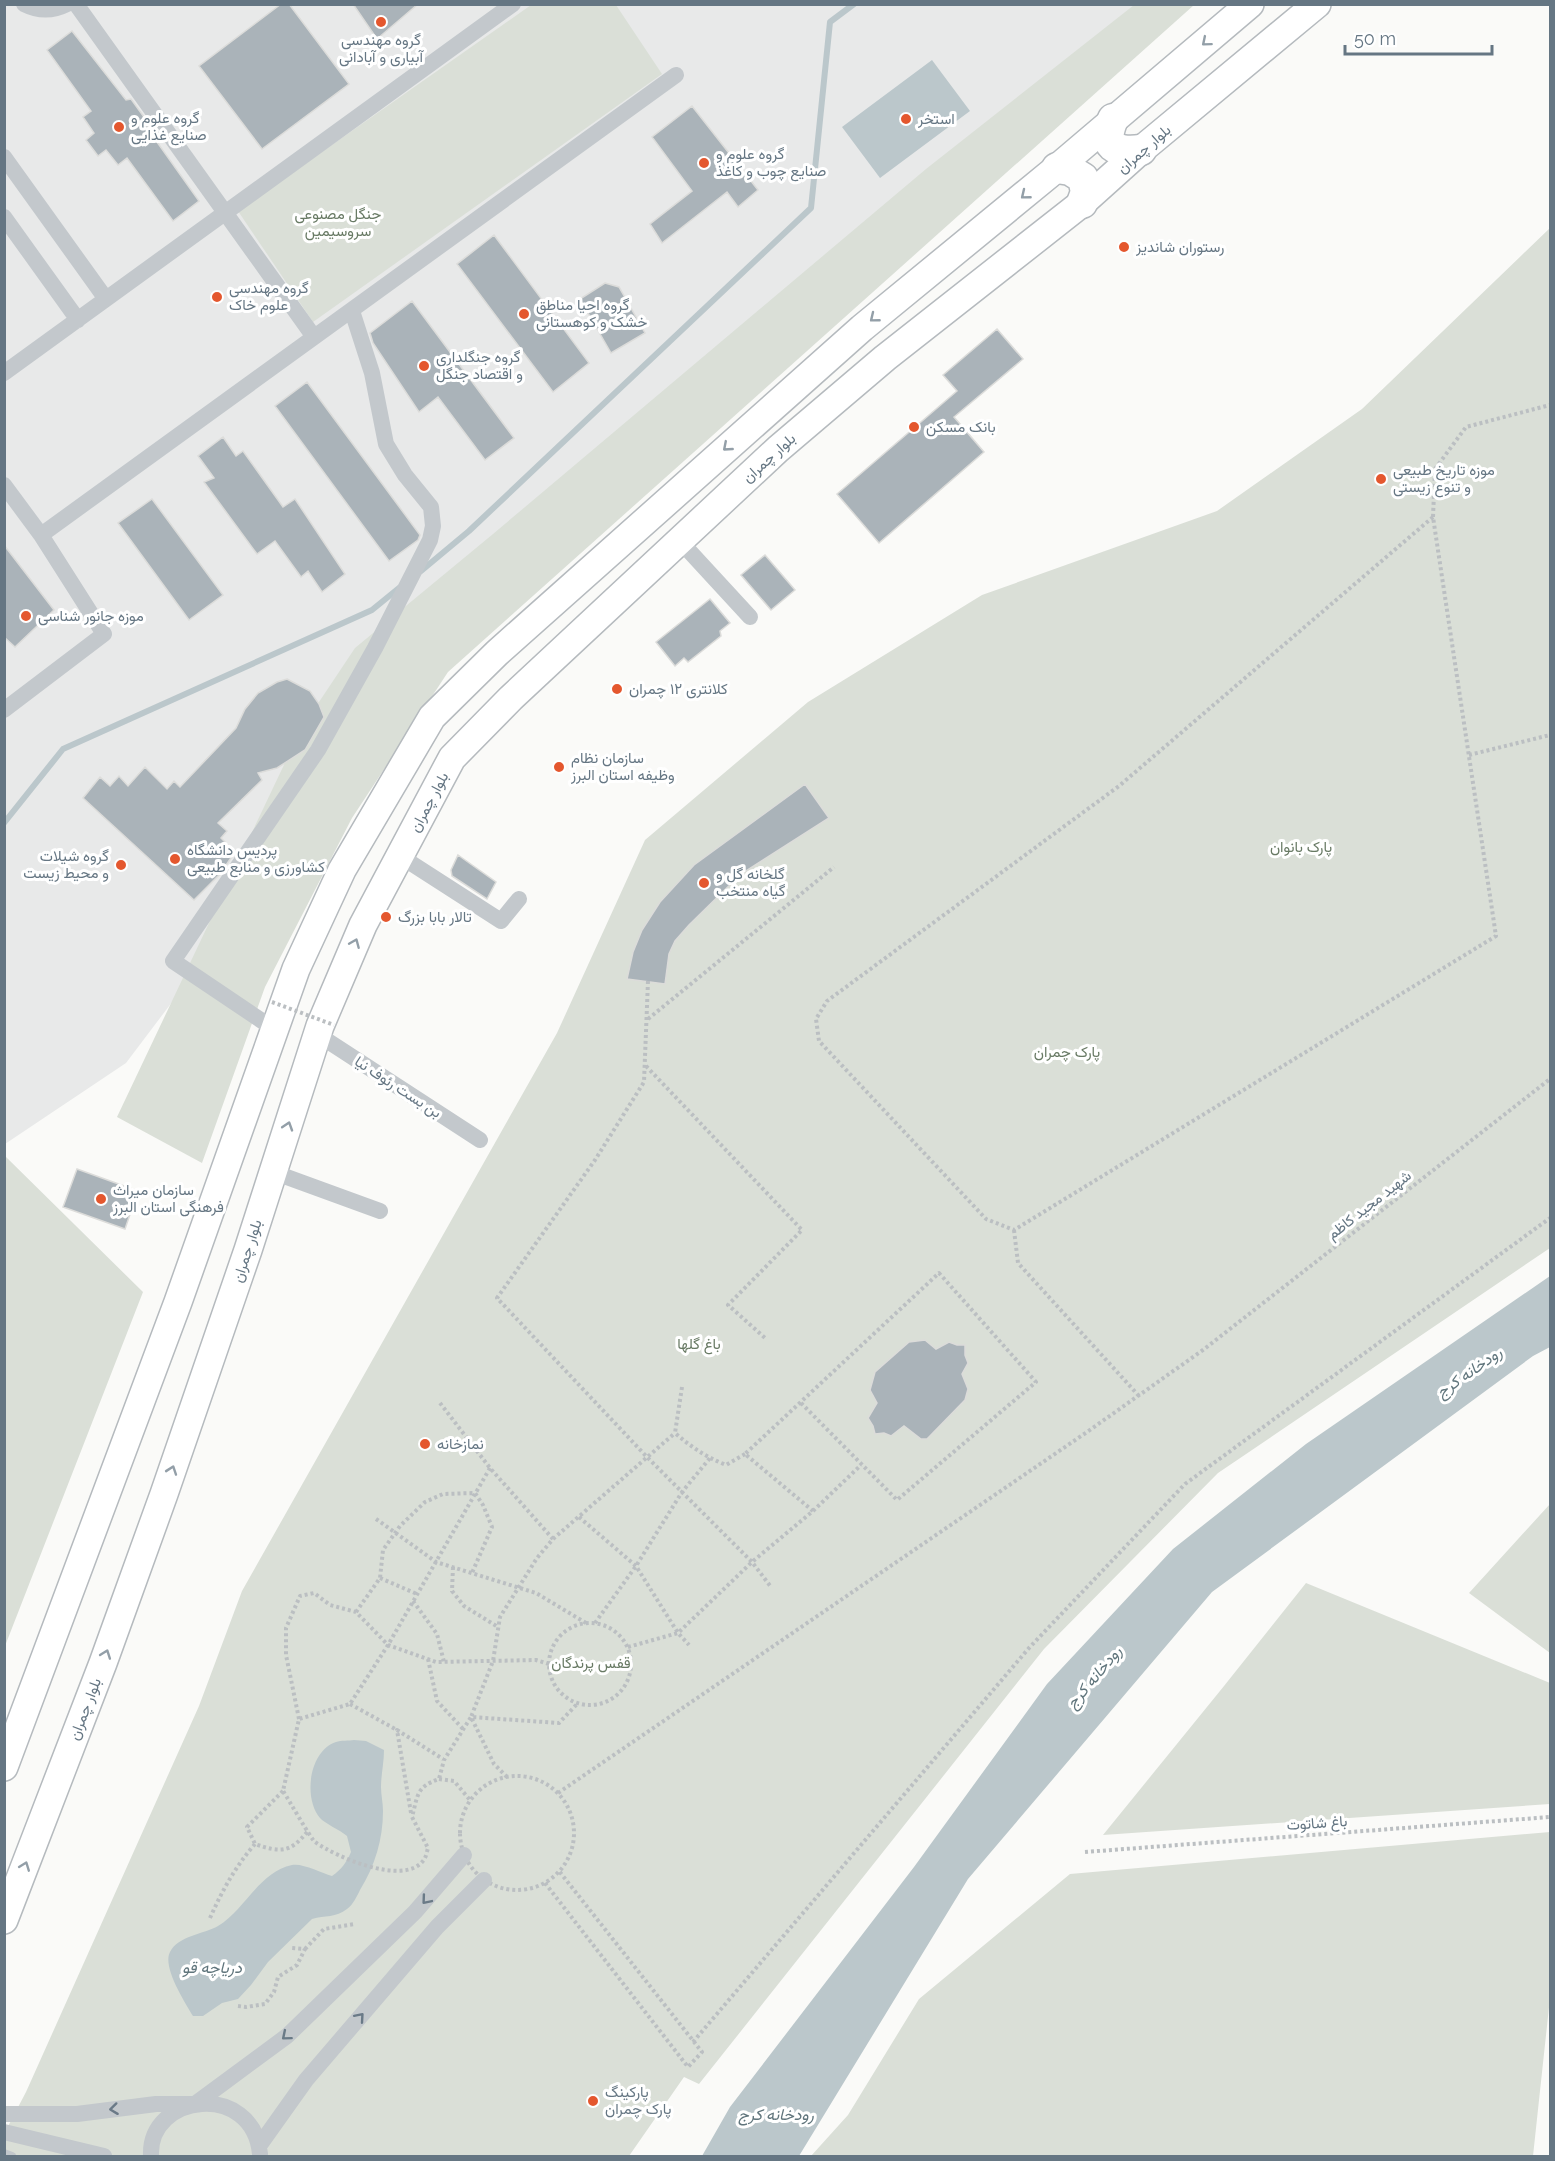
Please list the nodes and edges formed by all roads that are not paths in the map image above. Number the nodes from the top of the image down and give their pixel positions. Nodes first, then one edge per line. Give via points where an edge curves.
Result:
1 (24, 4) edge
2 (67, 4) edge
3 (76, 4) edge
4 (513, 4) edge
5 (1250, 4) edge
6 (1317, 4) edge
7 (676, 75) dead end
8 (1113, 119) junction
9 (1141, 150) junction
10 (4, 157) edge
11 (1058, 168) junction
12 (1082, 203) junction
13 (224, 214) junction
14 (4, 217) edge
15 (106, 300) junction
16 (352, 311) junction
17 (78, 320) junction
18 (314, 338) junction
19 (4, 373) edge
20 (4, 485) edge
21 (41, 535) junction
22 (680, 541) junction
23 (750, 617) dead end
24 (4, 710) edge
25 (400, 856) junction
26 (519, 899) dead end
27 (274, 1029) junction
28 (326, 1029) junction
29 (480, 1140) dead end
30 (273, 1172) junction
31 (380, 1211) dead end
32 (4, 1767) edge
33 (464, 1855) road end
34 (484, 1880) road end
35 (4, 1920) edge
36 (195, 2104) junction
37 (4, 2114) edge
38 (4, 2132) edge
39 (260, 2151) edge
40 (4, 2153) edge
41 (12, 2157) edge
42 (104, 2157) edge
43 (151, 2157) edge

1 - 2 street via 33,9 58,9
3 - 13 street
4 - 13 street
5 -> 8 main road
6 - 9 main road, بلوار چمران
7 - 16 street
8 - 9 highway via 1108,131 1113,147 1121,151
8 - 11 main road
9 - 12 main road, بلوار چمران
10 - 15 street
11 - 12 highway via 1083,178 1086,192
11 -> 27 main road via 862,328 506,645 432,717 342,870 296,969
12 - 22 main road, بلوار چمران via 885,358 778,449
13 - 15 street
13 - 18 street
14 - 17 street
15 - 17 street
16 - 18 street
16 - 27 street via 372,373 386,444 431,507 432,533 375,648 318,750 173,961
17 - 19 street
18 - 21 street
20 - 21 street
21 - 24 street via 104,634
22 - 23 street
22 - 25 main road, بلوار چمران via 452,758
25 - 26 street via 501,921
28 -> 25 main road, بلوار چمران via 363,925
27 - 32 main road via 186,1281
28 - 29 street, بن بست رئوف نیا
30 -> 28 main road, بلوار چمران
30 - 31 street
35 -> 30 main road, بلوار چمران via 156,1517
33 -> 36 street via 415,1912 287,2036
39 -> 34 street via 306,2080 437,1927
36 -> 37 street via 156,2104 77,2114
36 - 39 street via 212,2103 243,2117 253,2130
36 - 43 street via 178,2110 165,2121 155,2135
38 - 42 street
40 - 41 lane

